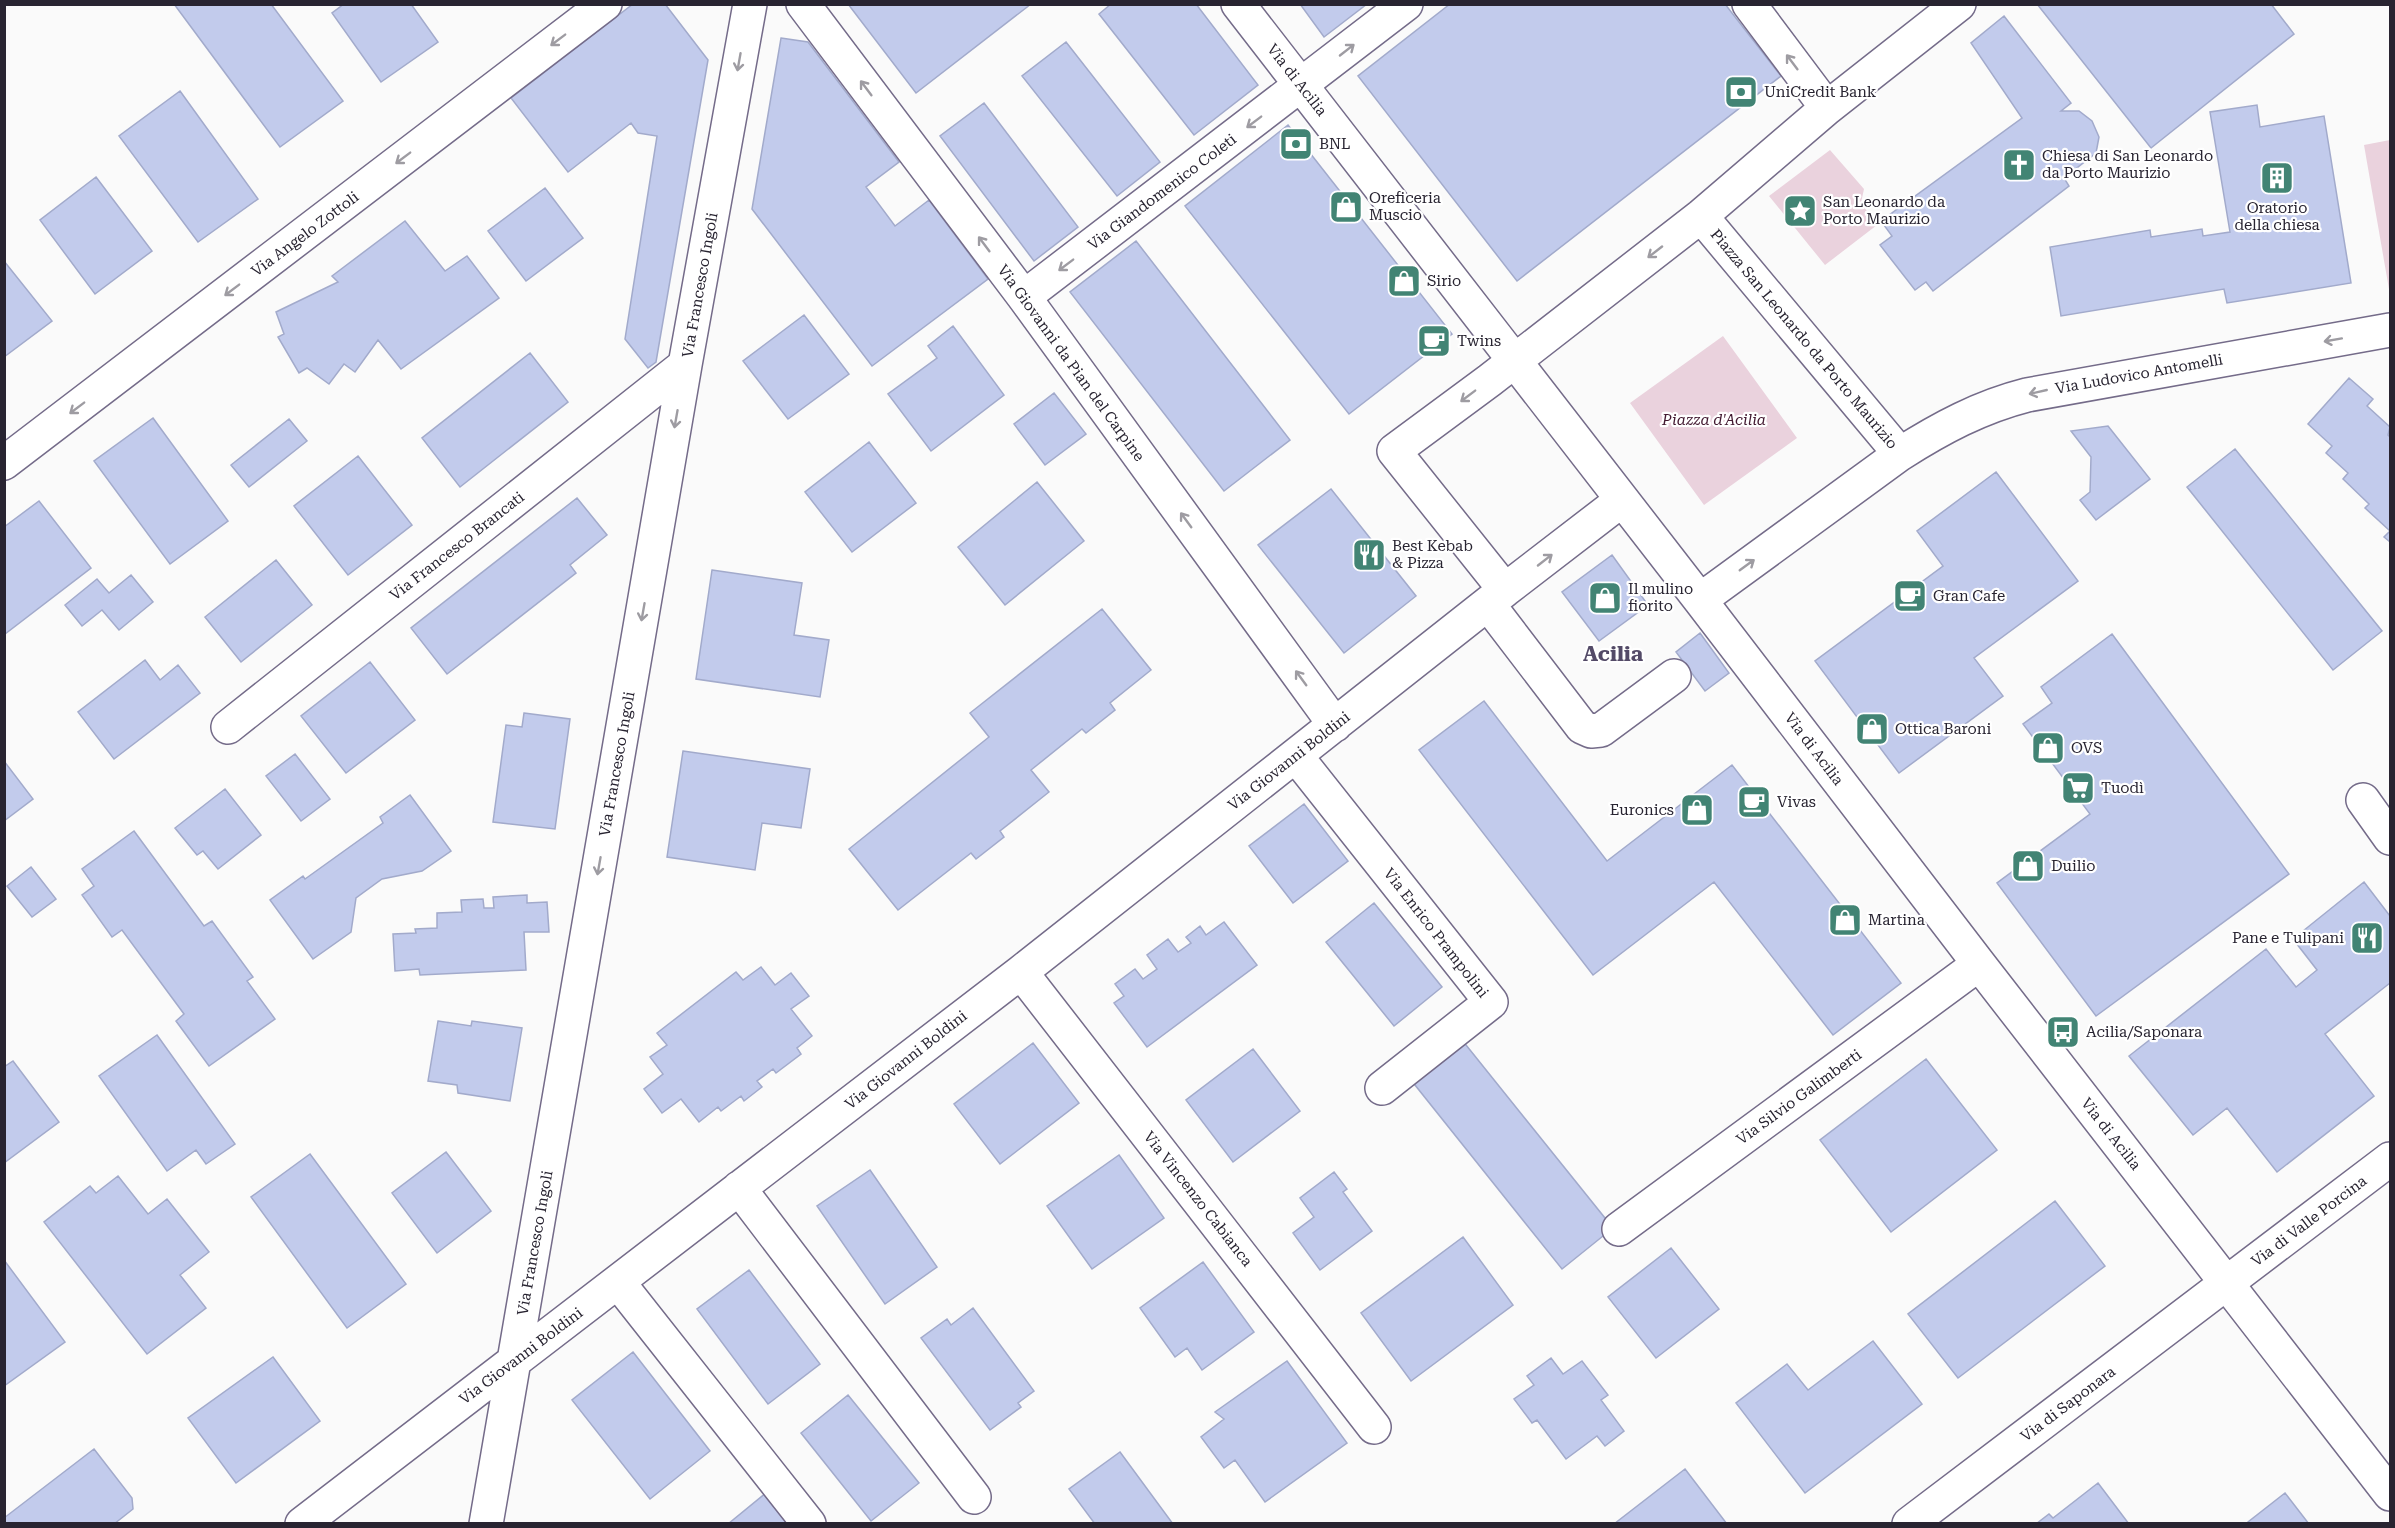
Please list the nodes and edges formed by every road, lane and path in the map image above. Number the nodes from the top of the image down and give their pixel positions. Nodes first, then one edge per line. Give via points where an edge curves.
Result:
1 (605, 4) edge
2 (750, 4) edge
3 (803, 4) edge
4 (1238, 4) edge
5 (1406, 4) edge
6 (1749, 4) edge
7 (1959, 4) edge
8 (1301, 86) junction
9 (1827, 108) junction
10 (1701, 216) junction
11 (1024, 297) junction
12 (2391, 330) edge
13 (1515, 361) junction
14 (685, 365) junction
15 (1900, 454) junction
16 (4, 463) edge
17 (1622, 500) junction
18 (1497, 597) junction
19 (1700, 600) junction
20 (1674, 676) dead end
21 (1335, 725) junction
22 (228, 727) dead end
23 (1296, 756) junction
24 (2363, 800) dead end
25 (2391, 838) edge
26 (1979, 964) junction
27 (1022, 972) junction
28 (1382, 1088) dead end
29 (2391, 1159) edge
30 (739, 1188) junction
31 (1619, 1229) dead end
32 (618, 1282) junction
33 (2227, 1284) junction
34 (514, 1362) junction
35 (1374, 1426) dead end
36 (2391, 1494) edge
37 (974, 1497) dead end
38 (302, 1524) edge
39 (486, 1524) edge
40 (809, 1524) edge
41 (1909, 1524) edge

1 -> 16 street, Via Angelo Zottoli
2 -> 14 street, Via Francesco Ingoli
11 -> 3 street, Via Giovanni da Pian del Carpine
4 - 8 street, Via di Acilia
8 -> 5 street, Via Giandomenico Coleti
9 -> 6 street
7 - 9 street
8 -> 11 street, Via Giandomenico Coleti
8 - 13 street, Via di Acilia
9 - 10 street
10 -> 13 street, Piazza San Leonardo da Porto Maurizio
10 - 15 street, Piazza San Leonardo da Porto Maurizio
21 -> 11 street, Via Giovanni da Pian del Carpine
12 -> 15 street, Via Ludovico Antomelli via 2003,401 1960,418
13 - 17 street, Via di Acilia
13 -> 18 street, Piazza San Leonardo da Porto Maurizio via 1394,451
14 - 22 street, Via Francesco Brancati
14 -> 34 street, Via Francesco Ingoli
19 -> 15 street, Piazza San Leonardo da Porto Maurizio
18 -> 17 street, Via Giovanni Boldini
17 - 19 street, Via di Acilia
18 - 20 street via 1582,727 1601,730
18 - 21 street, Via Giovanni Boldini
19 - 26 street, Via di Acilia
21 - 23 street, Via Giovanni Boldini
23 - 27 street, Via Giovanni Boldini
23 - 28 street, Via Enrico Prampolini via 1491,1002
24 - 25 street
26 - 31 street, Via Silvio Galimberti
26 - 33 street, Via di Acilia
27 - 30 street, Via Giovanni Boldini
27 - 35 street, Via Vincenzo Cabianca
29 - 33 street, Via di Valle Porcina
30 - 32 street, Via Giovanni Boldini
30 - 37 street
32 - 34 street, Via Giovanni Boldini
32 - 40 street
33 - 36 street, Via di Acilia
33 - 41 street, Via di Saponara
34 - 38 street, Via Giovanni Boldini
34 - 39 street, Via Francesco Ingoli

